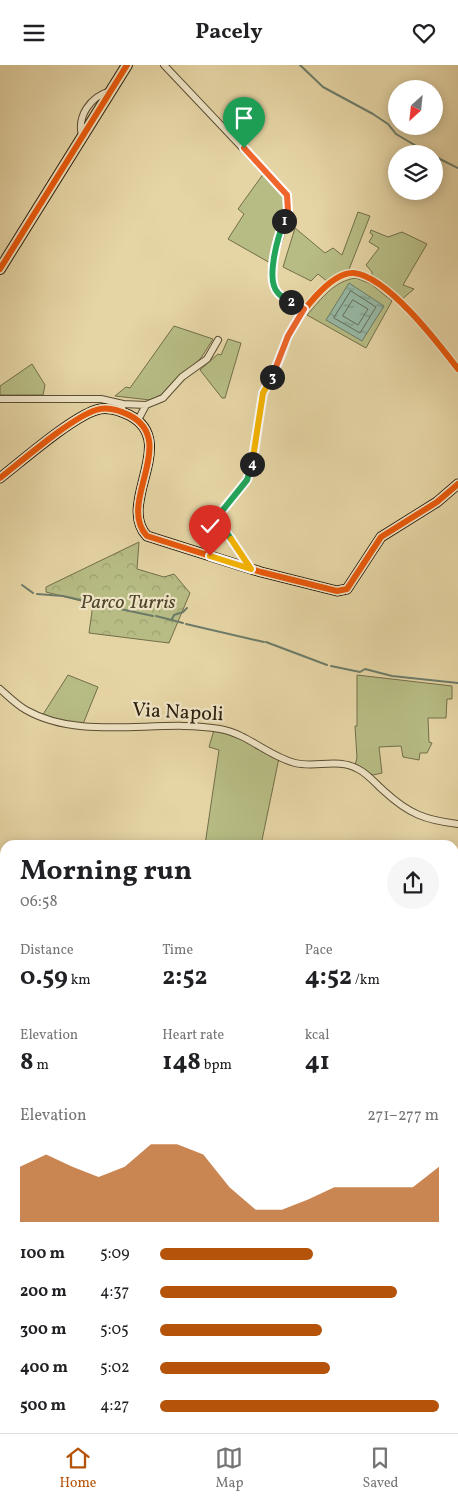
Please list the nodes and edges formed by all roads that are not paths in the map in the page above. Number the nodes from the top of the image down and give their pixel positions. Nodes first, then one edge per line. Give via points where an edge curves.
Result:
1 (126, 65) edge
2 (164, 65) edge
3 (0, 269) edge
4 (304, 309) junction
5 (218, 340) dead end
6 (458, 369) edge
7 (0, 399) edge
8 (146, 405) junction
9 (122, 407) junction
10 (138, 420) junction
11 (0, 478) edge
12 (458, 484) edge
13 (251, 569) junction
14 (0, 689) edge
15 (458, 824) edge

1 - 3 main road
2 - 4 street via 287,195 288,211 272,266 273,284 277,293
4 - 6 street via 336,279 346,274 359,275 377,283 407,307
4 - 13 street via 288,336 279,364 263,393 247,480 218,516
5 - 8 street via 207,359 182,377 163,398
7 - 9 street via 101,399
8 - 9 street
8 - 10 street
9 - 10 street
9 - 11 street via 103,408 83,415
10 - 13 street via 150,443 138,509 141,529 154,539
12 - 13 street via 437,502 381,537 345,591 309,586
14 - 15 street, Via Napoli via 25,710 52,721 101,727 219,728 304,765 348,765 365,774 412,813 430,820

